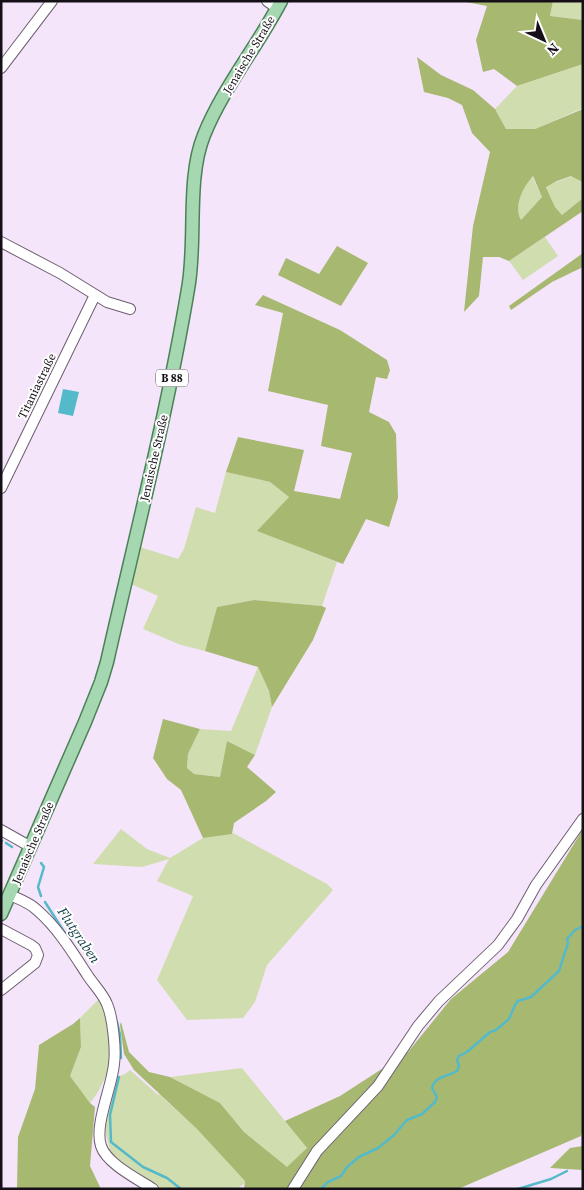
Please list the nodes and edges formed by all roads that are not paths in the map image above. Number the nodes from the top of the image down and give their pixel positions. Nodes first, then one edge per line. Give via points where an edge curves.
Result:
1 (52, 1) edge
2 (275, 4) edge
3 (1, 68) edge
4 (1, 242) edge
5 (96, 295) junction
6 (130, 309) dead end
7 (1, 488) edge
8 (583, 819) edge
9 (1, 830) edge
10 (31, 847) junction
11 (10, 895) junction
12 (1, 914) edge
13 (1, 929) edge
14 (1, 990) edge
15 (154, 1189) edge
16 (293, 1189) edge

1 - 3 street
2 - 10 main road, Jenaische Straße / B 88 via 203,136 195,174 191,270 183,317 169,392 106,662 85,722
4 - 5 street
5 - 6 street
5 - 7 street, Titaniastraße
8 - 16 street via 498,945 438,1001 378,1086 317,1151
9 - 10 street
10 - 11 main road, Jenaische Straße / B 88
11 - 12 main road, Jenaische Straße / B 88
11 - 15 street via 37,909 49,922 107,1005 115,1062 102,1117 100,1145 115,1164
13 - 14 street via 35,948 38,955 35,963

